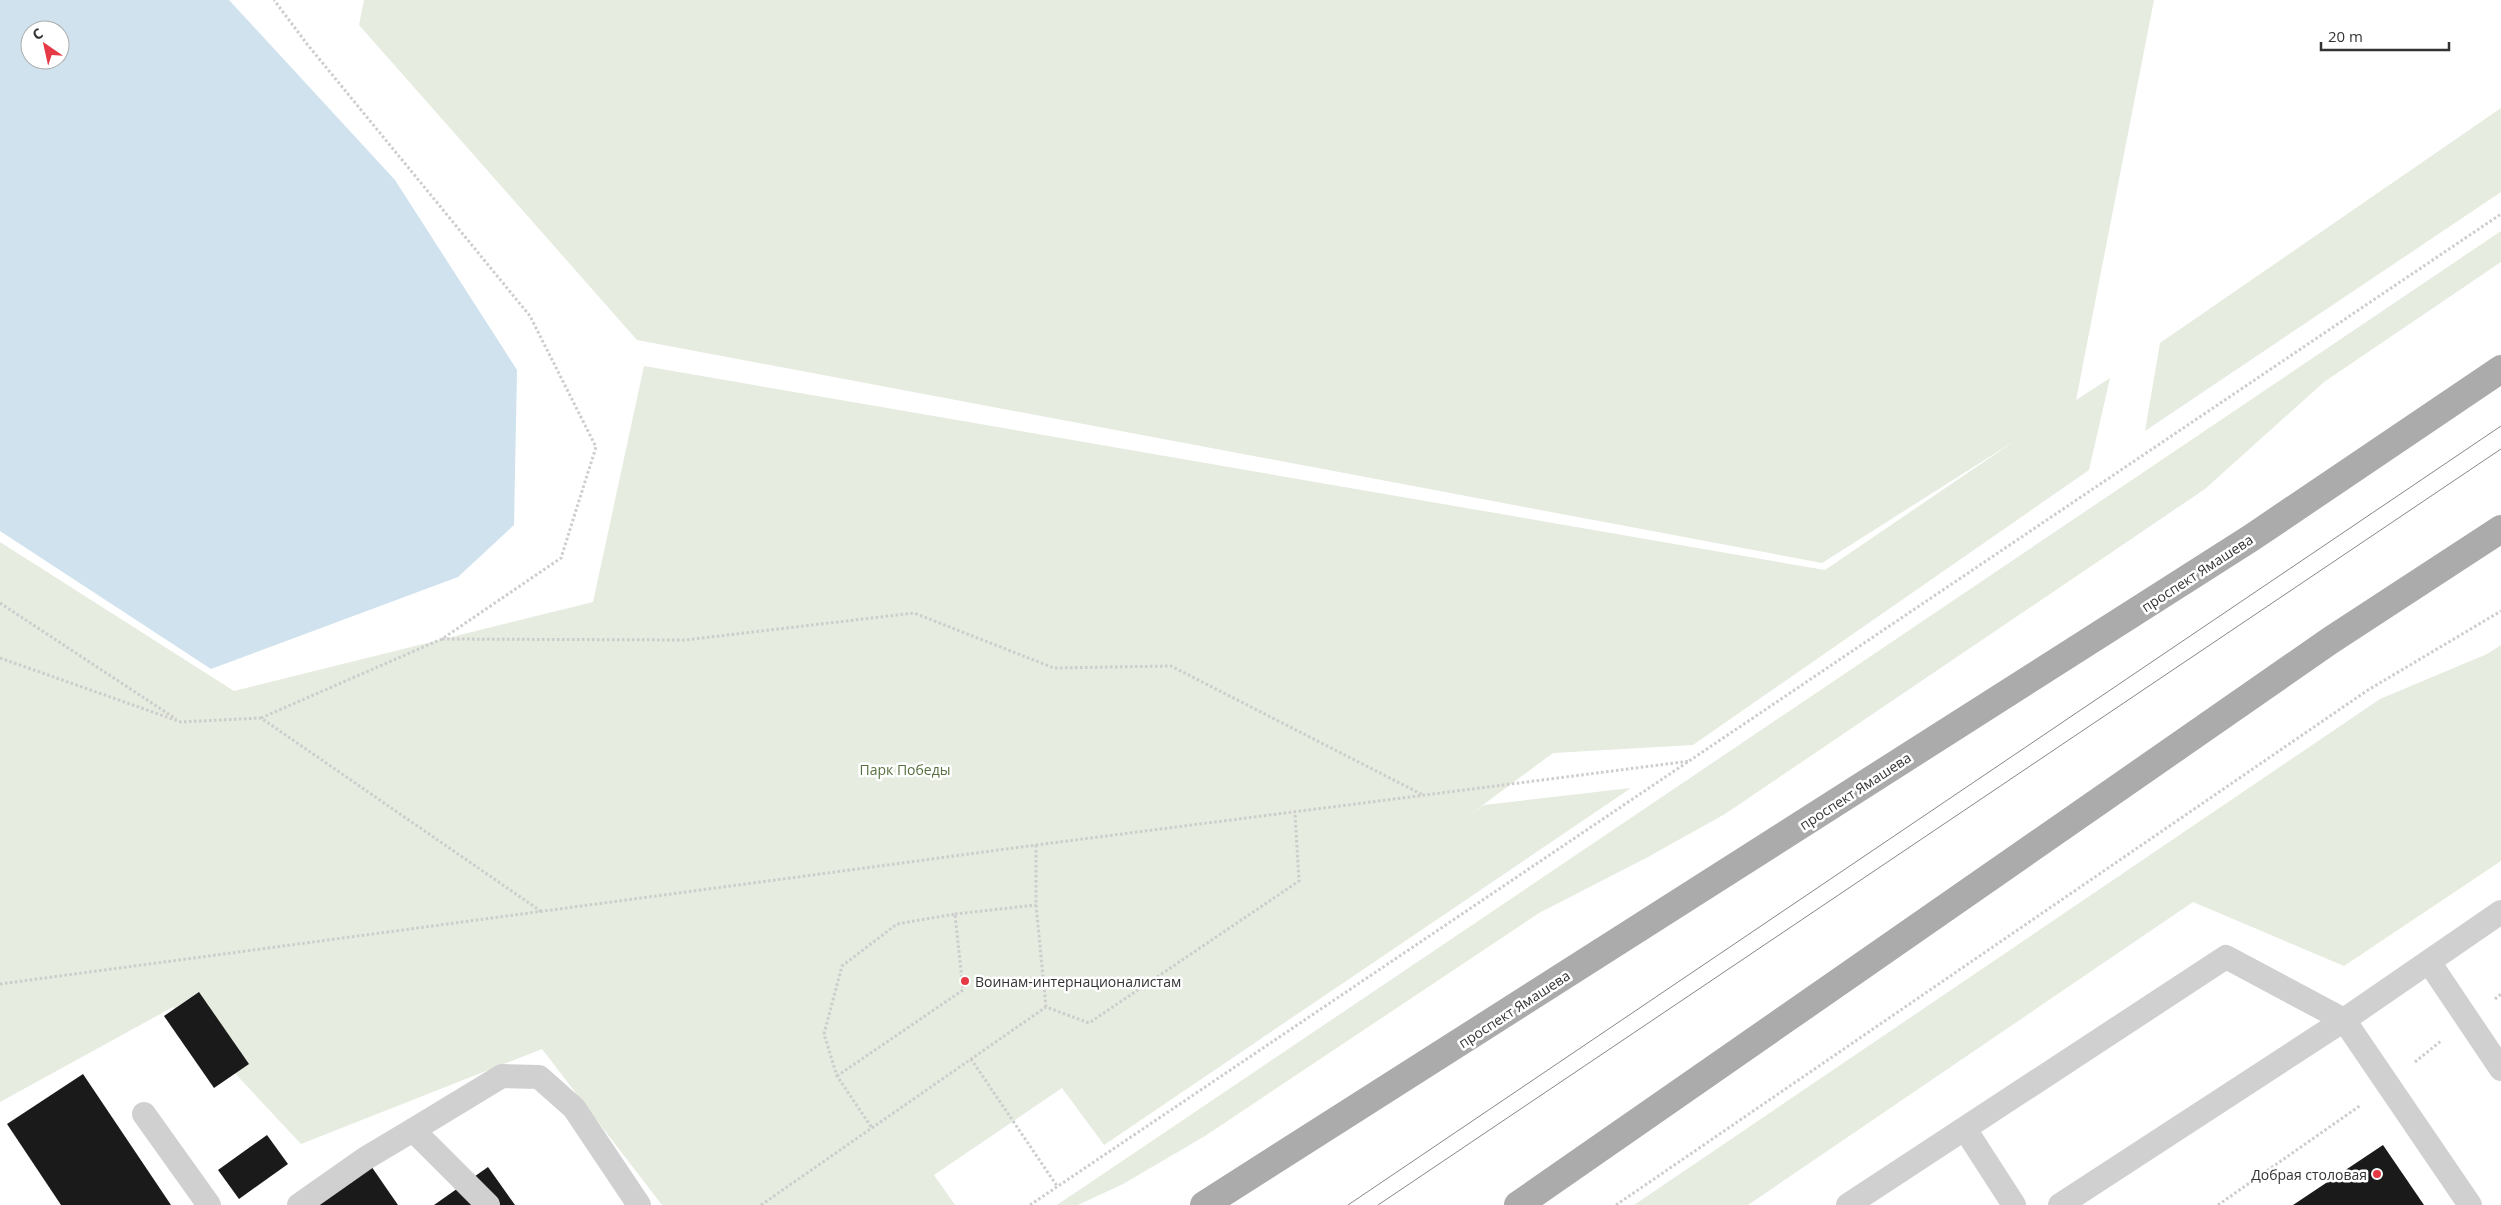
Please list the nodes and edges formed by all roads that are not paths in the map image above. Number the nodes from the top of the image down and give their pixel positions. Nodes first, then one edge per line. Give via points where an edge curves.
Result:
1 (2501, 369) edge
2 (2501, 529) edge
3 (2501, 912) edge
4 (2429, 962) junction
5 (2344, 1020) junction
6 (2501, 1069) edge
7 (144, 1114) dead end
8 (1965, 1129) junction
9 (413, 1130) junction
10 (209, 1205) edge
11 (299, 1205) edge
12 (488, 1205) edge
13 (640, 1205) edge
14 (1204, 1205) edge
15 (1518, 1205) edge
16 (1848, 1205) edge
17 (2014, 1205) edge
18 (2060, 1205) edge
19 (2470, 1205) edge

1 - 14 main road, проспект Ямашева via 2251,538
2 - 15 main road via 2331,640
3 - 4 lane
4 - 5 lane
4 - 6 lane
5 - 8 lane via 2226,957
5 - 18 lane
5 - 19 lane
7 - 10 lane
8 - 16 lane
8 - 17 lane
9 - 11 lane
9 - 12 lane
9 - 13 lane via 502,1076 539,1078 574,1108

